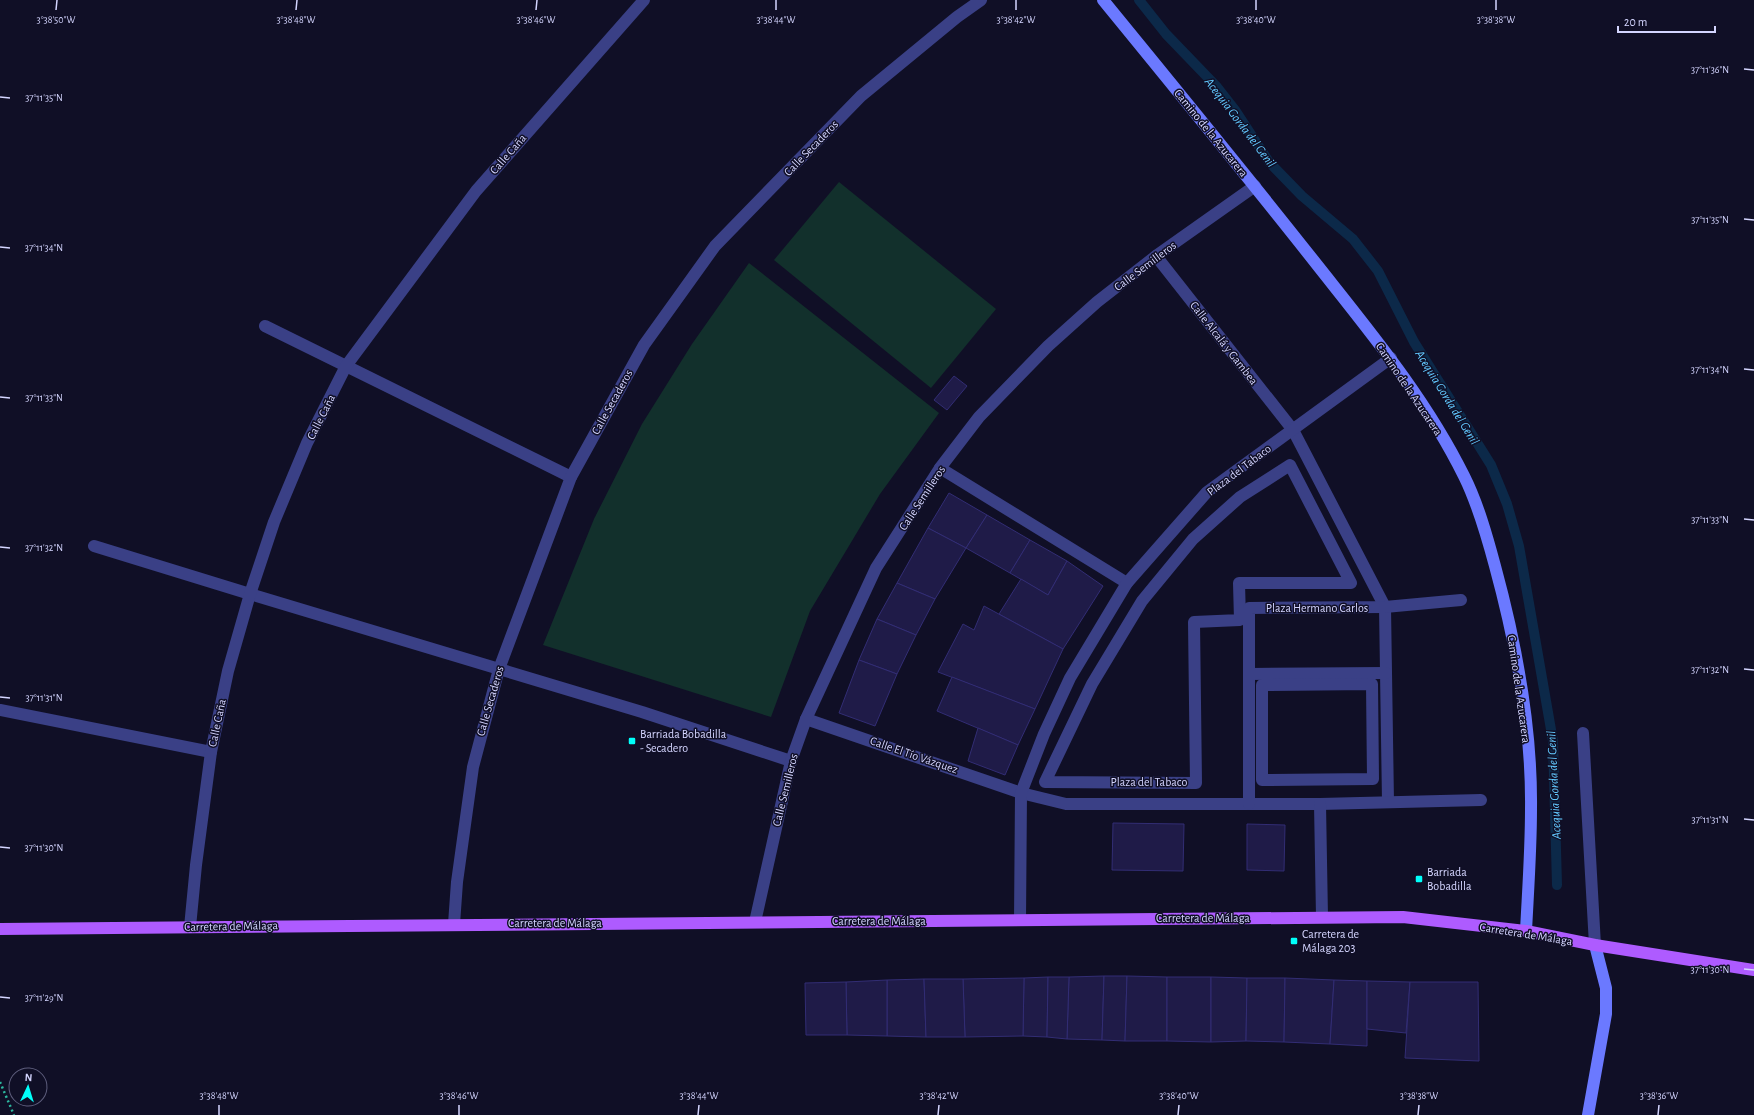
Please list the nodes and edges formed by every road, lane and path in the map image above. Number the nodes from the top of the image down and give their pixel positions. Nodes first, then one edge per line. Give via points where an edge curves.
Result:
1 (644, 0) edge
2 (981, 0) edge
3 (1103, 0) edge
4 (1255, 186) junction
5 (1156, 256) junction
6 (265, 326) dead end
7 (1391, 358) junction
8 (346, 366) junction
9 (1292, 430) junction
10 (1290, 465) joint
11 (940, 468) junction
12 (571, 476) junction
13 (94, 546) dead end
14 (1127, 583) junction
15 (250, 594) junction
16 (1461, 600) dead end
17 (1386, 607) junction
18 (499, 668) junction
19 (1386, 673) junction
20 (1250, 674) junction
21 (1262, 685) joint
22 (0, 710) edge
23 (806, 719) junction
24 (1583, 733) dead end
25 (212, 752) junction
26 (791, 761) junction
27 (1021, 792) junction
28 (1481, 800) dead end
29 (1388, 802) junction
30 (1249, 804) junction
31 (1320, 804) junction
32 (1322, 917) junction
33 (1020, 920) junction
34 (755, 922) junction
35 (454, 924) junction
36 (190, 927) junction
37 (0, 929) edge
38 (1526, 931) junction
39 (1595, 946) junction
40 (1754, 970) edge
41 (0, 1082) edge
42 (14, 1115) edge
43 (1588, 1115) edge

1 - 8 street, Calle Caña via 476,191
2 - 12 street, Calle Secaderos via 861,96 715,246 644,345
3 - 4 street, Camino de la Azucarera
4 - 5 street, Calle Semilleros
4 - 7 street, Camino de la Azucarera
5 - 9 street, Calle Alcalá y Gambea
5 - 11 street, Calle Semilleros via 1097,302 1048,346 979,417
6 - 8 street
7 - 9 street, Plaza del Tabaco
7 - 38 street, Camino de la Azucarera via 1432,418 1465,478 1486,534 1500,583 1522,694 1528,752 1531,807
8 - 12 street
8 - 15 street, Calle Caña via 289,486
9 - 14 street, Plaza del Tabaco via 1207,492
9 - 17 street
10 - 10 street, Plaza del Tabaco via 1350,583 1240,583 1240,620 1194,622 1196,783 1046,782 1092,684 1142,601 1193,539 1240,497
11 - 14 street
11 - 23 street, Calle Semilleros via 876,568
12 - 18 street, Calle Secaderos
13 - 15 street
14 - 27 street, Plaza del Tabaco via 1070,678
15 - 18 street
15 - 25 street, Calle Caña via 228,671
16 - 17 street
17 - 19 street, Plaza Hermano Carlos
17 - 20 street, Plaza Hermano Carlos via 1249,608
18 - 26 street
18 - 35 street, Calle Secaderos via 473,767
19 - 20 street
19 - 29 street, Plaza Hermano Carlos
20 - 30 street, Plaza Hermano Carlos
21 - 21 street via 1372,684 1373,779 1262,780
22 - 25 street
23 - 26 street, Calle Semilleros
23 - 27 street, Calle El Tío Vázquez
24 - 39 street
25 - 36 street, Calle Caña
26 - 34 street, Calle Semilleros
27 - 30 street via 1066,804
27 - 33 street, Plaza del Tabaco
28 - 29 street
29 - 31 street
30 - 31 street
31 - 32 street
32 - 33 main road, Carretera de Málaga
32 - 38 main road, Carretera de Málaga via 1403,917
33 - 34 main road, Carretera de Málaga
34 - 35 main road, Carretera de Málaga
35 - 36 main road, Carretera de Málaga
36 - 37 main road, Carretera de Málaga
38 - 39 main road, Carretera de Málaga
39 - 40 main road, Carretera de Málaga
39 - 43 street via 1606,988 1606,1014
41 - 42 path

